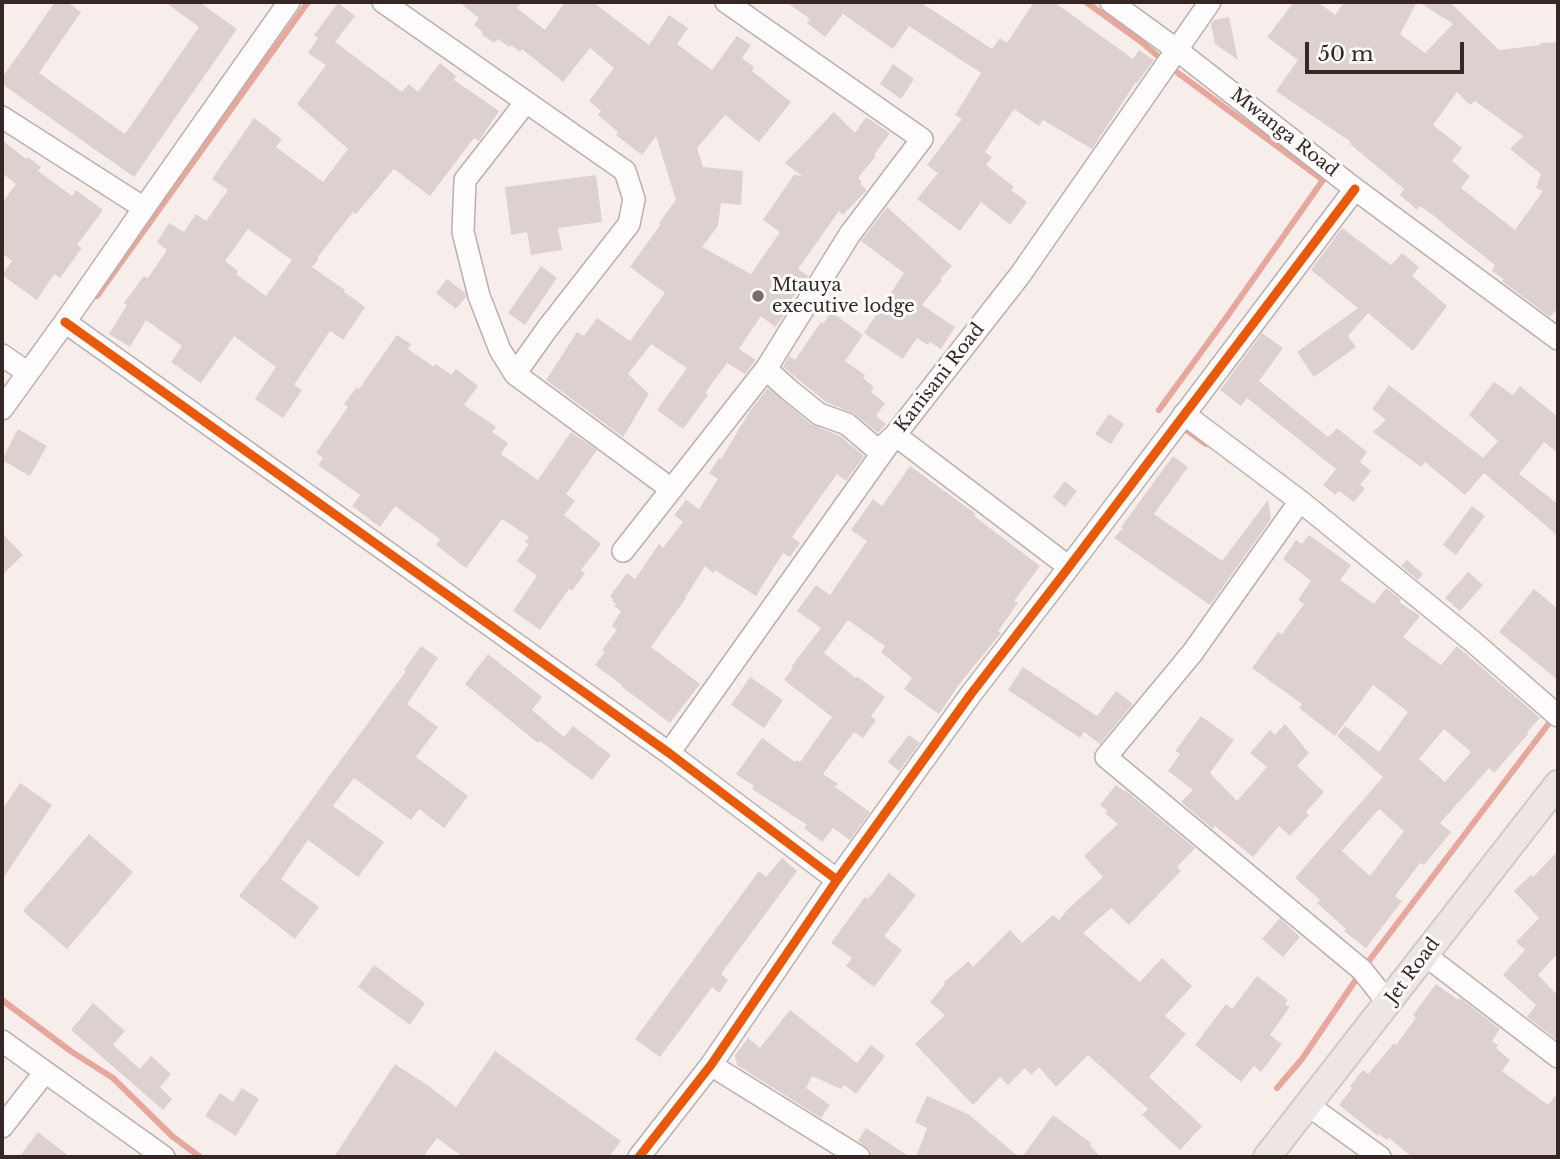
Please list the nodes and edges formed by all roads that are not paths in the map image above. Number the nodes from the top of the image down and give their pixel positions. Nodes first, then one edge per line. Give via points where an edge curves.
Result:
1 (289, 2) edge
2 (383, 2) edge
3 (726, 2) edge
4 (1111, 2) edge
5 (1210, 2) edge
6 (1177, 50) junction
7 (526, 102) junction
8 (2, 117) edge
9 (1355, 189) junction
10 (144, 208) junction
11 (65, 322) junction
12 (1558, 339) edge
13 (2, 355) edge
14 (766, 369) junction
15 (28, 373) junction
16 (515, 374) junction
17 (2, 410) edge
18 (1184, 414) junction
19 (895, 435) junction
20 (671, 489) junction
21 (1300, 501) junction
22 (623, 551) dead end
23 (1069, 567) junction
24 (1558, 716) edge
25 (669, 752) junction
26 (1558, 784) edge
27 (837, 880) junction
28 (1424, 955) junction
29 (1388, 1003) junction
30 (2, 1041) edge
31 (1558, 1057) edge
32 (711, 1065) junction
33 (45, 1072) junction
34 (1308, 1105) junction
35 (2, 1127) edge
36 (164, 1157) edge
37 (639, 1157) edge
38 (859, 1157) edge
39 (1267, 1157) edge
40 (1380, 1157) edge

1 - 10 street
2 - 7 street
3 - 14 street via 922,139 850,234
4 - 6 street, Mwanga Road
5 - 6 street, Kanisani Road
6 - 9 street, Mwanga Road
6 - 19 street, Kanisani Road via 1020,275
7 - 16 street via 466,180 463,232 479,296 500,351
7 - 16 street via 625,171 634,199 629,224
8 - 10 street
9 - 12 street, Mwanga Road
9 - 18 street
10 - 11 street
11 - 15 street
11 - 25 street
13 - 15 street
14 - 19 street via 819,414 846,424 874,447 881,448
14 - 20 street
15 - 17 street
16 - 20 street
18 - 21 street
18 - 23 street
19 - 23 street
19 - 25 street, Kanisani Road
20 - 22 street
21 - 24 street
21 - 29 street via 1193,652 1106,757 1362,970
23 - 27 street
25 - 27 street
26 - 28 main road, Jet Road
27 - 32 street
28 - 29 main road, Jet Road
28 - 31 street
29 - 34 main road, Jet Road
30 - 33 street
32 - 37 street
32 - 38 street
33 - 35 street
33 - 36 street
34 - 39 main road, Jet Road
34 - 40 street

